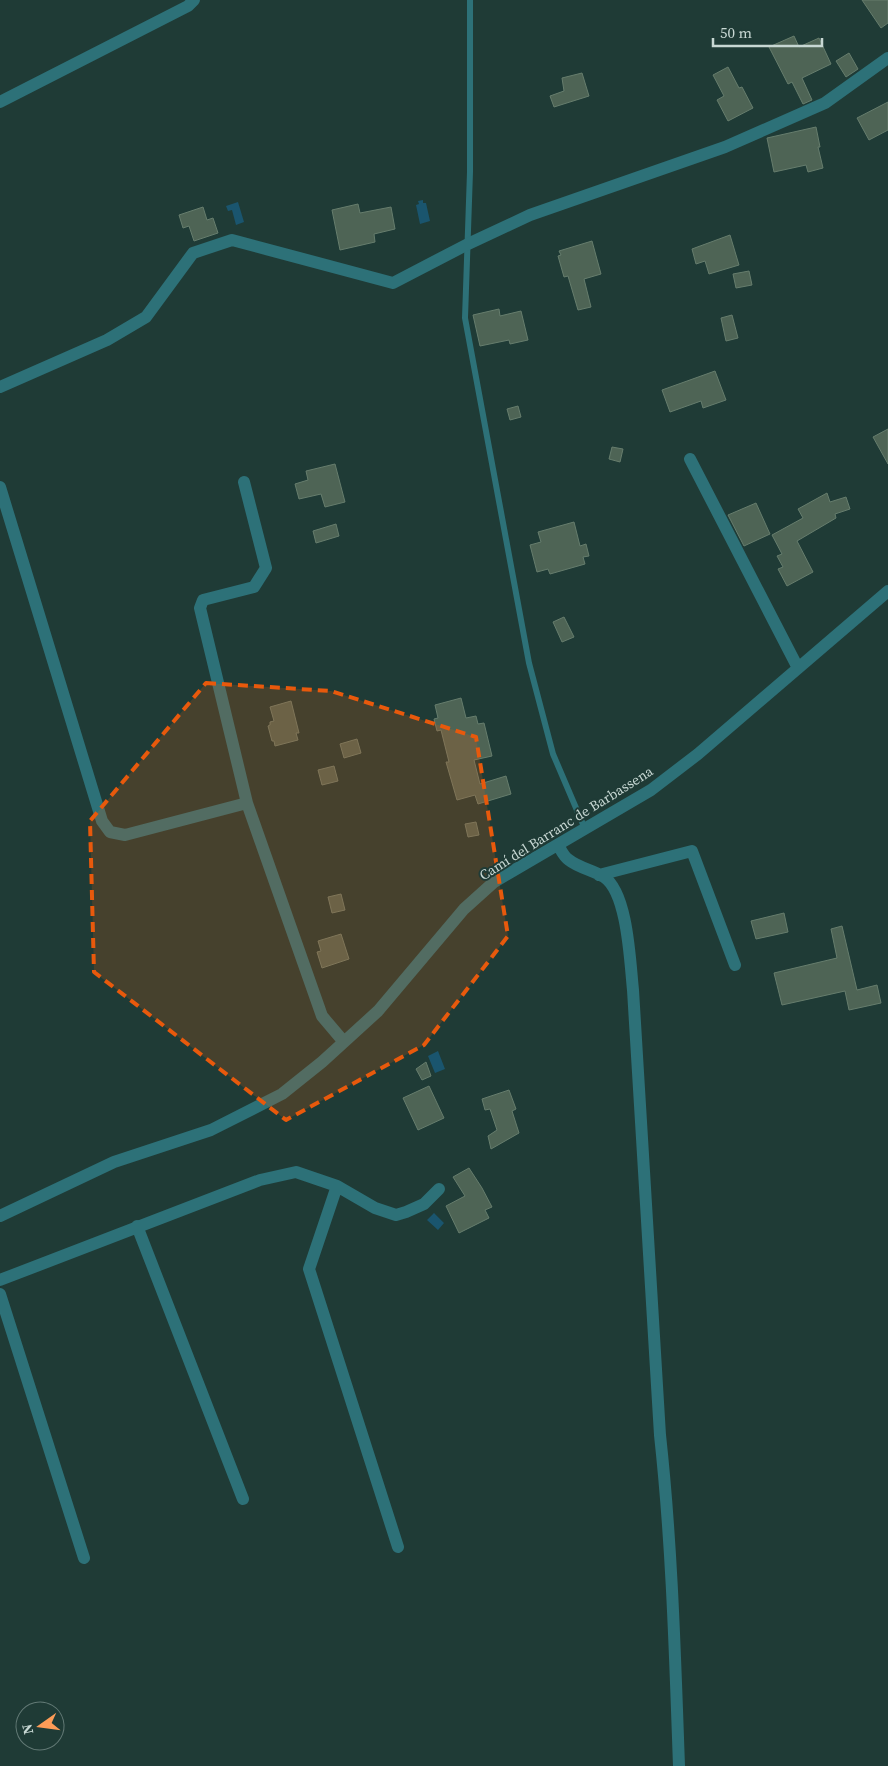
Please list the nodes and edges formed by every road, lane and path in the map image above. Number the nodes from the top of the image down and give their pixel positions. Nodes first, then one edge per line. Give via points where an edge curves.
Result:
1 (194, 0) edge
2 (470, 0) edge
3 (888, 58) edge
4 (0, 102) edge
5 (468, 244) junction
6 (0, 388) edge
7 (690, 459) dead end
8 (244, 482) dead end
9 (0, 487) edge
10 (888, 591) edge
11 (798, 668) junction
12 (247, 803) junction
13 (585, 829) junction
14 (558, 845) junction
15 (599, 875) junction
16 (735, 965) dead end
17 (344, 1042) junction
18 (337, 1186) junction
19 (439, 1189) dead end
20 (0, 1216) edge
21 (137, 1226) junction
22 (0, 1280) edge
23 (0, 1294) edge
24 (243, 1499) dead end
25 (398, 1547) dead end
26 (84, 1558) dead end
27 (679, 1766) edge

1 - 4 street via 188,6
2 - 5 lane
3 - 5 street via 825,103 726,147 530,215
5 - 6 street via 393,283 232,240 193,253 146,317 107,340
5 - 13 lane via 466,318 529,662 553,754
7 - 11 street
8 - 12 street via 266,568 254,587 203,600 200,608
9 - 12 street via 102,821 110,832 125,835
10 - 11 street, Camí del Barranc de Barbassena
11 - 13 street, Camí del Barranc de Barbassena via 652,790
12 - 17 street via 322,1016
13 - 14 street, Camí del Barranc de Barbassena
14 - 15 street via 567,860
14 - 17 street, Camí del Barranc de Barbassena via 494,882 464,909 378,1010
15 - 16 street via 692,851
15 - 27 street via 614,888 622,907 633,990 660,1435 671,1555
17 - 20 street, Camí del Barranc de Barbassena via 282,1094 211,1130 114,1162
18 - 19 street via 375,1208 396,1215 424,1204
18 - 21 street via 296,1172 260,1180
18 - 25 street via 309,1269
21 - 22 street
21 - 24 street
23 - 26 street

